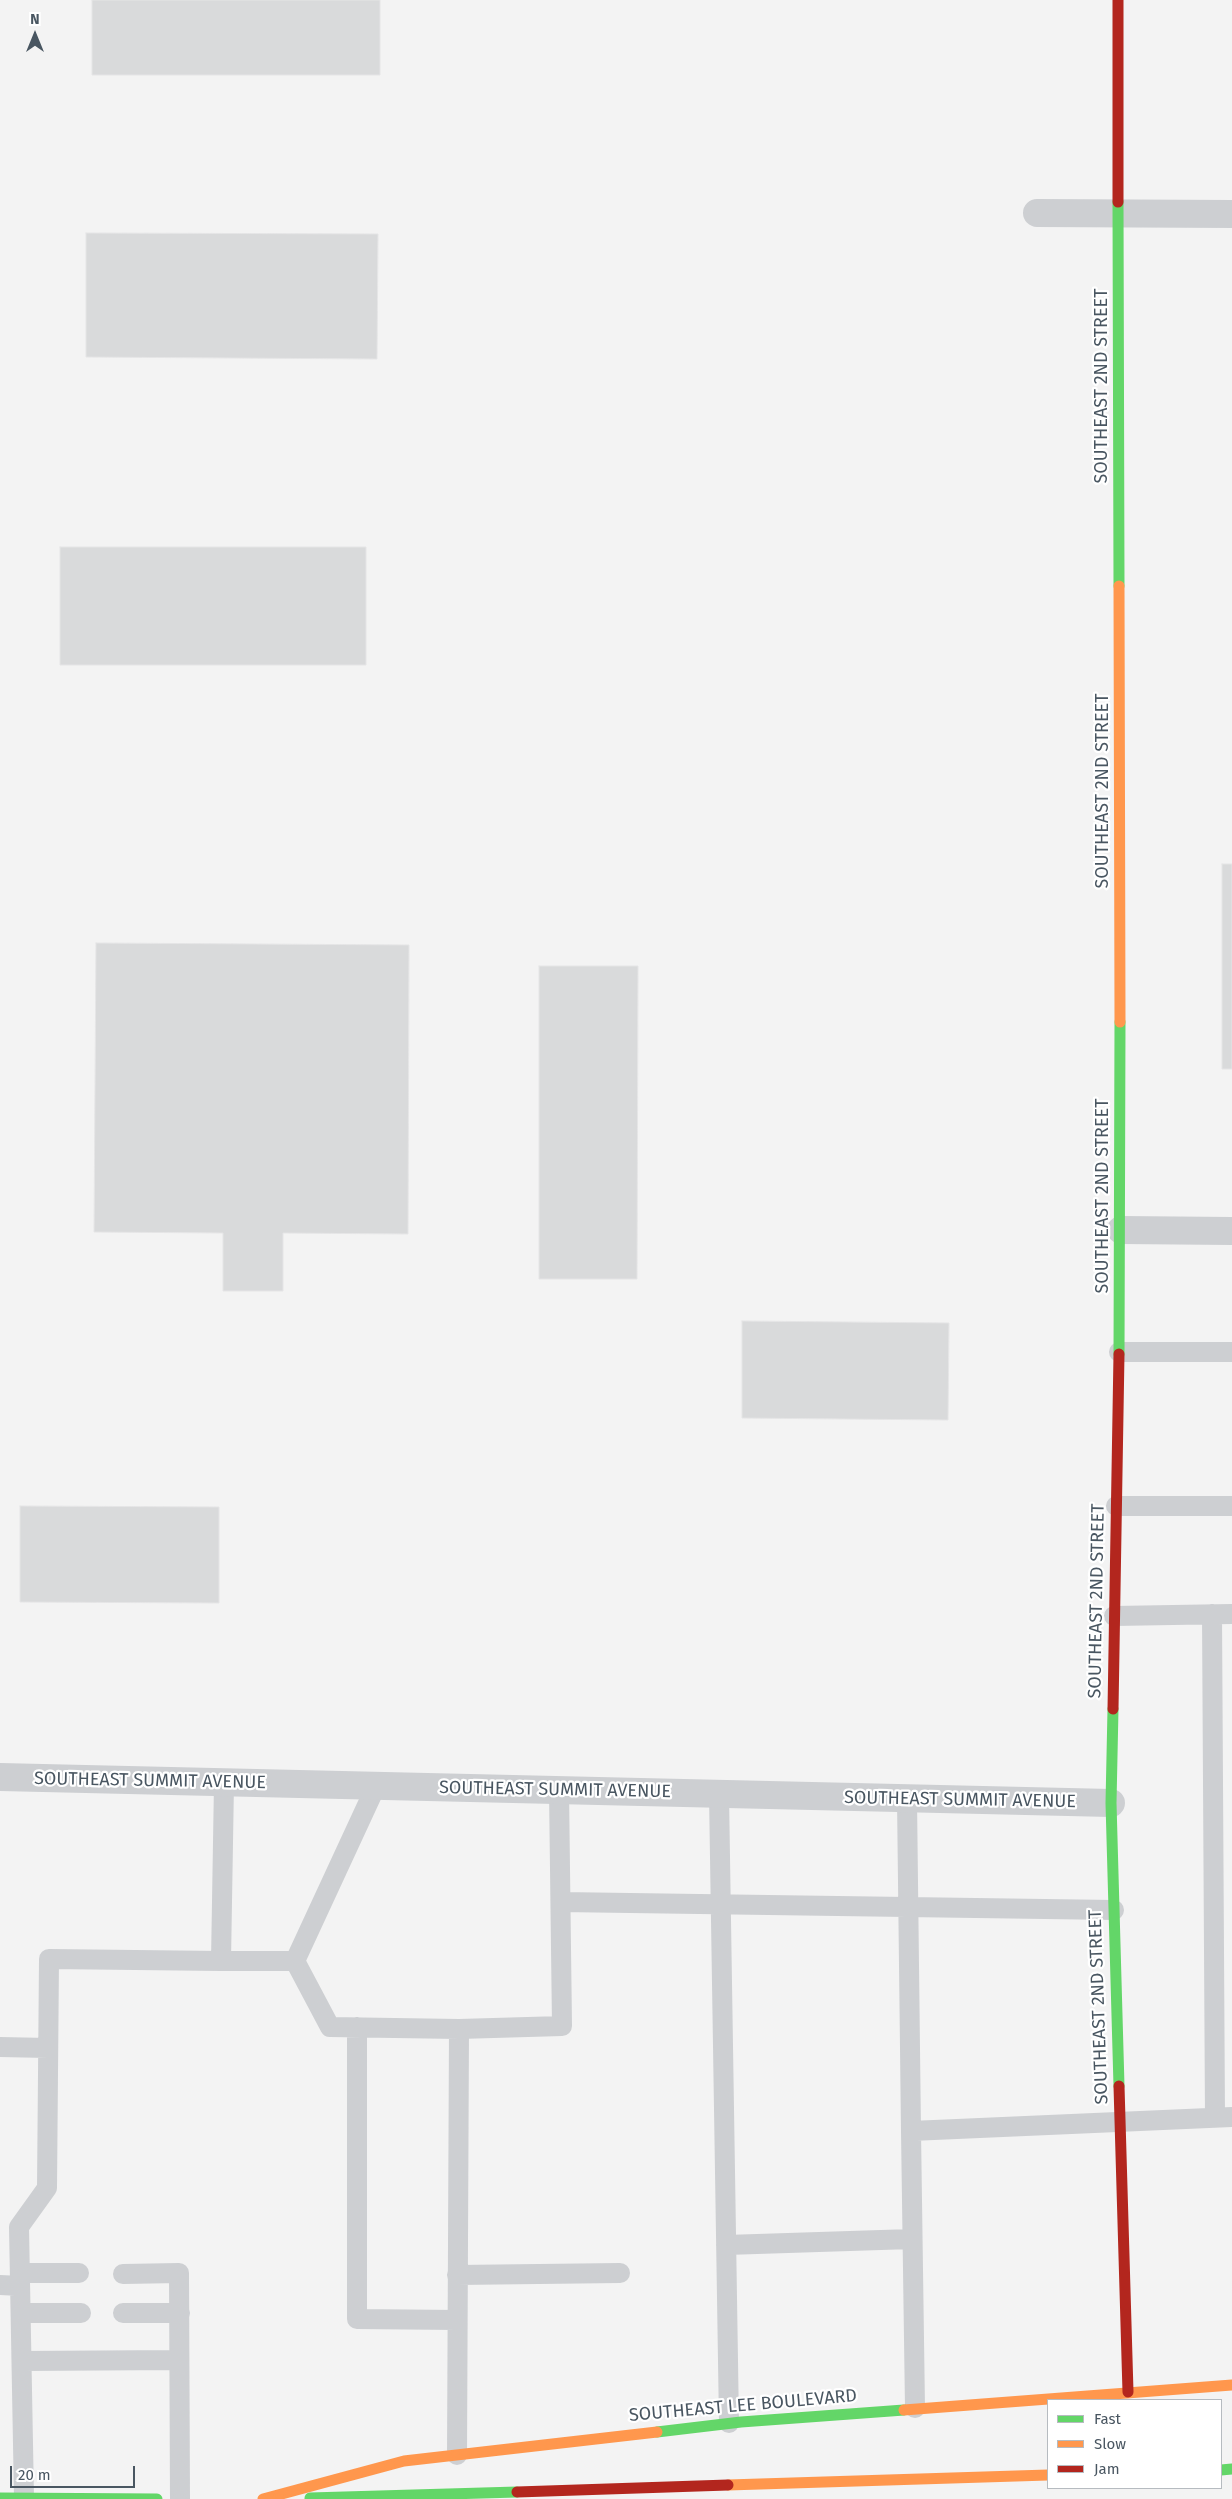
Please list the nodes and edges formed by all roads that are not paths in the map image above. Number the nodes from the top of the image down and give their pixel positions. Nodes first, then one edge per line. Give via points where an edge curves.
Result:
1 (1118, 0) edge
2 (1037, 213) dead end
3 (1119, 213) junction
4 (1232, 214) edge
5 (1121, 1230) junction
6 (1232, 1231) edge
7 (1119, 1352) junction
8 (1232, 1352) edge
9 (1116, 1506) junction
10 (1232, 1506) edge
11 (1212, 1614) junction
12 (1232, 1614) edge
13 (1114, 1616) junction
14 (0, 1778) edge
15 (224, 1783) junction
16 (376, 1786) junction
17 (560, 1790) junction
18 (719, 1794) junction
19 (907, 1799) junction
20 (1111, 1804) junction
21 (561, 1902) junction
22 (721, 1905) junction
23 (907, 1907) junction
24 (1114, 1910) junction
25 (221, 1961) junction
26 (295, 1962) junction
27 (357, 2027) junction
28 (459, 2029) junction
29 (0, 2047) edge
30 (48, 2048) junction
31 (1223, 2117) edge
32 (1120, 2122) junction
33 (911, 2130) junction
34 (912, 2239) junction
35 (726, 2245) junction
36 (79, 2272) dead end
37 (620, 2272) dead end
38 (124, 2274) dead end
39 (458, 2275) junction
40 (20, 2280) junction
41 (0, 2285) edge
42 (21, 2313) junction
43 (81, 2313) dead end
44 (123, 2313) dead end
45 (180, 2313) junction
46 (458, 2320) junction
47 (22, 2360) junction
48 (178, 2360) junction
49 (1232, 2385) edge
50 (1128, 2392) junction
51 (915, 2408) junction
52 (729, 2423) junction
53 (457, 2455) junction
54 (1047, 2475) edge
55 (0, 2498) edge
56 (24, 2498) edge
57 (156, 2499) edge
58 (180, 2499) edge
59 (264, 2499) edge

1 - 3 street, SOUTHEAST 2ND STREET
2 - 3 street
3 - 4 street
3 - 5 street, SOUTHEAST 2ND STREET
5 - 6 street
5 - 7 street, SOUTHEAST 2ND STREET
7 - 8 lane
7 - 9 street, SOUTHEAST 2ND STREET
9 - 10 lane
9 - 13 street, SOUTHEAST 2ND STREET
11 - 12 lane
11 - 13 lane
11 - 31 lane
13 - 20 street, SOUTHEAST 2ND STREET
14 - 15 street, SOUTHEAST SUMMIT AVENUE
15 - 16 street, SOUTHEAST SUMMIT AVENUE
15 - 25 lane
16 - 17 street, SOUTHEAST SUMMIT AVENUE
16 - 26 lane
17 - 18 street, SOUTHEAST SUMMIT AVENUE
17 - 21 lane
18 - 19 street, SOUTHEAST SUMMIT AVENUE
18 - 22 lane
19 - 20 street, SOUTHEAST SUMMIT AVENUE
19 - 23 lane
20 - 24 street, SOUTHEAST 2ND STREET
21 - 22 lane
21 - 28 lane via 562,2026
22 - 23 lane
22 - 35 lane
23 - 24 lane
23 - 33 lane
24 - 32 street, SOUTHEAST 2ND STREET
25 - 26 lane
25 - 30 lane via 49,1959
26 - 27 lane via 330,2027
27 - 28 lane
27 - 46 lane via 357,2319
28 - 39 lane
29 - 30 lane
30 - 40 lane via 47,2188 19,2227
31 - 32 lane
32 - 33 lane
32 - 50 street, SOUTHEAST 2ND STREET
33 - 34 lane
34 - 35 lane
34 - 51 lane
35 - 52 lane
36 - 40 lane
37 - 39 lane
38 - 45 lane via 179,2273
39 - 46 lane
40 - 41 lane
40 - 42 lane
42 - 43 lane
42 - 47 lane
44 - 45 lane
45 - 48 lane
46 - 53 lane
47 - 48 lane
47 - 56 lane
48 - 58 lane
49 - 50 street, SOUTHEAST LEE BOULEVARD
50 - 51 street, SOUTHEAST LEE BOULEVARD
51 - 52 street, SOUTHEAST LEE BOULEVARD
52 - 53 street, SOUTHEAST LEE BOULEVARD
53 - 59 street, SOUTHEAST LEE BOULEVARD via 404,2461
54 - 59 street, SOUTHEAST LEE BOULEVARD
55 - 56 street
56 - 57 street

